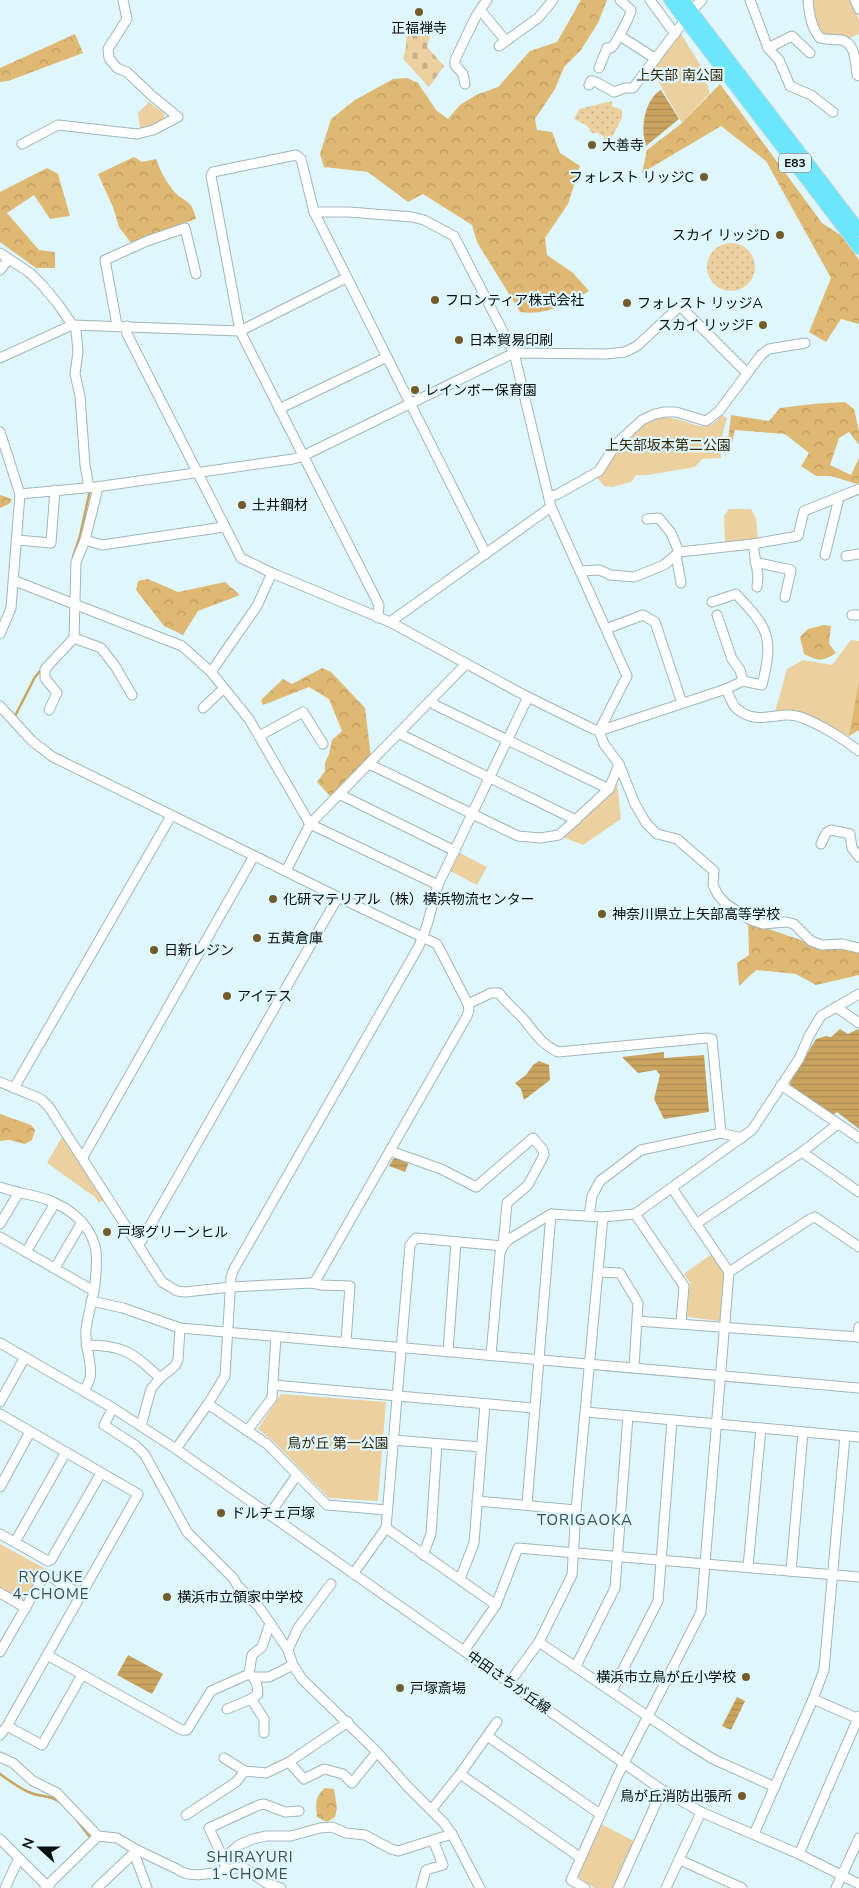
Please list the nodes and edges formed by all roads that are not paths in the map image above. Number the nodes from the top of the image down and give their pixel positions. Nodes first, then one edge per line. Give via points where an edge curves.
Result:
1 (123, 0) edge
2 (487, 0) edge
3 (554, 0) edge
4 (620, 0) edge
5 (650, 0) edge
6 (670, 0) edge
7 (683, 0) edge
8 (750, 0) edge
9 (808, 0) edge
10 (855, 0) edge
11 (859, 9) edge
12 (481, 11) junction
13 (681, 25) dead end
14 (675, 34) junction
15 (620, 36) junction
16 (768, 48) junction
17 (810, 52) dead end
18 (656, 59) junction
19 (599, 68) dead end
20 (859, 76) edge
21 (465, 84) dead end
22 (589, 86) dead end
23 (833, 112) dead end
24 (22, 144) dead end
25 (314, 212) junction
26 (859, 230) edge
27 (859, 248) edge
28 (0, 253) edge
29 (8, 260) junction
30 (0, 270) edge
31 (196, 274) dead end
32 (346, 278) junction
33 (72, 325) junction
34 (117, 325) junction
35 (127, 326) junction
36 (240, 331) junction
37 (805, 343) dead end
38 (514, 353) junction
39 (387, 357) junction
40 (0, 358) edge
41 (747, 373) junction
42 (410, 404) junction
43 (279, 409) junction
44 (0, 432) edge
45 (303, 456) junction
46 (198, 473) junction
47 (94, 487) junction
48 (859, 489) edge
49 (55, 490) junction
50 (20, 494) junction
51 (549, 496) junction
52 (839, 498) junction
53 (551, 508) junction
54 (647, 519) dead end
55 (224, 527) junction
56 (798, 536) junction
57 (18, 540) junction
58 (85, 540) junction
59 (753, 544) junction
60 (801, 546) dead end
61 (486, 554) junction
62 (678, 554) junction
63 (859, 554) edge
64 (825, 555) dead end
65 (846, 556) dead end
66 (755, 562) junction
67 (580, 571) junction
68 (272, 573) junction
69 (15, 581) junction
70 (680, 583) dead end
71 (757, 587) dead end
72 (785, 597) dead end
73 (712, 602) dead end
74 (76, 605) junction
75 (718, 615) dead end
76 (378, 618) junction
77 (390, 622) junction
78 (606, 629) junction
79 (0, 634) edge
80 (74, 638) junction
81 (466, 664) junction
82 (211, 672) junction
83 (743, 681) junction
84 (224, 688) junction
85 (726, 689) junction
86 (132, 695) dead end
87 (528, 697) junction
88 (431, 700) junction
89 (682, 703) junction
90 (0, 706) edge
91 (203, 708) dead end
92 (49, 710) dead end
93 (599, 731) junction
94 (400, 734) junction
95 (259, 736) junction
96 (509, 741) junction
97 (323, 744) dead end
98 (859, 752) edge
99 (369, 764) junction
100 (619, 764) junction
101 (491, 777) junction
102 (609, 789) junction
103 (340, 795) junction
104 (472, 815) junction
105 (171, 816) junction
106 (576, 820) junction
107 (310, 824) junction
108 (820, 844) dead end
109 (455, 851) junction
110 (254, 856) junction
111 (859, 857) edge
112 (286, 871) junction
113 (438, 885) junction
114 (338, 897) junction
115 (423, 936) junction
116 (859, 948) edge
117 (859, 994) edge
118 (468, 1004) junction
119 (836, 1007) junction
120 (859, 1023) edge
121 (0, 1082) edge
122 (781, 1086) junction
123 (14, 1088) junction
124 (838, 1124) junction
125 (721, 1133) junction
126 (742, 1138) junction
127 (859, 1138) edge
128 (390, 1151) junction
129 (802, 1152) junction
130 (83, 1157) junction
131 (0, 1187) edge
132 (672, 1188) junction
133 (859, 1192) edge
134 (18, 1194) junction
135 (54, 1203) junction
136 (551, 1214) junction
137 (636, 1214) junction
138 (589, 1216) junction
139 (603, 1217) junction
140 (82, 1222) junction
141 (0, 1224) edge
142 (696, 1224) junction
143 (0, 1237) edge
144 (456, 1242) junction
145 (139, 1245) junction
146 (503, 1246) junction
147 (859, 1247) edge
148 (26, 1252) junction
149 (55, 1268) junction
150 (598, 1272) junction
151 (729, 1272) junction
152 (312, 1283) junction
153 (231, 1287) junction
154 (94, 1291) junction
155 (91, 1300) junction
156 (637, 1321) junction
157 (680, 1323) junction
158 (859, 1327) edge
159 (180, 1328) junction
160 (725, 1328) junction
161 (228, 1332) junction
162 (276, 1336) junction
163 (859, 1337) edge
164 (346, 1342) junction
165 (0, 1343) edge
166 (86, 1345) junction
167 (400, 1348) junction
168 (448, 1352) junction
169 (492, 1355) junction
170 (25, 1357) junction
171 (539, 1359) junction
172 (590, 1364) junction
173 (634, 1367) junction
174 (721, 1376) junction
175 (160, 1378) junction
176 (273, 1384) junction
177 (859, 1388) edge
178 (84, 1391) junction
179 (397, 1395) junction
180 (0, 1402) edge
181 (208, 1404) junction
182 (485, 1404) junction
183 (113, 1408) junction
184 (534, 1408) junction
185 (586, 1412) junction
186 (0, 1414) edge
187 (628, 1416) junction
188 (672, 1420) junction
189 (717, 1423) junction
190 (141, 1426) junction
191 (760, 1428) junction
192 (247, 1431) junction
193 (30, 1432) junction
194 (803, 1432) junction
195 (845, 1436) junction
196 (859, 1437) edge
197 (393, 1440) junction
198 (437, 1444) junction
199 (481, 1447) junction
200 (176, 1449) junction
201 (66, 1452) junction
202 (101, 1473) junction
203 (297, 1475) junction
204 (0, 1487) edge
205 (477, 1501) junction
206 (527, 1504) junction
207 (387, 1510) junction
208 (576, 1510) junction
209 (269, 1515) junction
210 (386, 1528) junction
211 (0, 1534) edge
212 (15, 1542) junction
213 (573, 1552) junction
214 (424, 1554) junction
215 (617, 1556) junction
216 (661, 1560) junction
217 (704, 1564) junction
218 (748, 1567) junction
219 (790, 1571) junction
220 (354, 1574) junction
221 (832, 1575) junction
222 (859, 1577) edge
223 (460, 1579) junction
224 (331, 1584) dead end
225 (0, 1593) edge
226 (82, 1595) junction
227 (496, 1605) junction
228 (26, 1608) junction
229 (270, 1622) junction
230 (539, 1642) junction
231 (288, 1650) junction
232 (464, 1651) junction
233 (0, 1652) edge
234 (47, 1655) junction
235 (293, 1665) junction
236 (576, 1666) junction
237 (82, 1675) junction
238 (251, 1676) junction
239 (509, 1683) junction
240 (612, 1691) junction
241 (251, 1699) junction
242 (813, 1699) junction
243 (227, 1709) dead end
244 (648, 1717) junction
245 (859, 1718) edge
246 (348, 1722) junction
247 (497, 1722) dead end
248 (7, 1726) junction
249 (264, 1732) dead end
250 (0, 1735) edge
251 (487, 1736) junction
252 (377, 1752) junction
253 (0, 1757) edge
254 (224, 1758) dead end
255 (290, 1762) junction
256 (624, 1763) junction
257 (245, 1772) junction
258 (460, 1774) junction
259 (775, 1787) junction
260 (662, 1790) junction
261 (432, 1809) junction
262 (299, 1811) dead end
263 (701, 1812) junction
264 (600, 1814) junction
265 (186, 1815) dead end
266 (452, 1834) junction
267 (754, 1834) junction
268 (98, 1836) junction
269 (859, 1838) edge
270 (0, 1839) edge
271 (433, 1840) junction
272 (136, 1852) junction
273 (799, 1854) junction
274 (19, 1858) junction
275 (223, 1858) junction
276 (581, 1858) junction
277 (855, 1859) edge
278 (680, 1860) junction
279 (226, 1869) junction
280 (842, 1875) junction
281 (859, 1884) edge
282 (47, 1887) edge
283 (4, 1888) edge
284 (98, 1888) edge
285 (147, 1888) edge
286 (281, 1888) edge
287 (421, 1888) edge
288 (480, 1888) edge
289 (585, 1888) edge
290 (618, 1888) edge
291 (666, 1888) edge
292 (742, 1888) edge
293 (836, 1888) edge

1 - 24 street via 127,19 108,49 109,58 178,117 137,134 58,125
2 - 12 street
3 - 12 street via 538,18 502,43
4 - 15 street via 631,10 631,15
5 - 14 street
6 - 27 highway, E83
7 - 26 highway, E83
8 - 16 street
9 - 20 street via 817,35 848,43
10 - 11 street
12 - 21 street via 455,60
13 - 14 street
14 - 18 street
15 - 18 street
15 - 19 street via 611,48 607,48
16 - 17 street via 792,36
16 - 23 street via 779,60 790,86 811,95
18 - 22 street via 633,88 614,92 596,82
25 - 32 street
25 - 36 street via 301,159 296,155 213,172 211,176
25 - 38 street via 412,217 454,236
28 - 29 street
29 - 30 street
29 - 33 street via 30,273 43,286
31 - 34 street via 185,228 105,260
32 - 36 street
32 - 39 street
33 - 34 street
33 - 40 street
33 - 47 street via 78,341 75,374 80,396 85,465
34 - 35 street
35 - 36 street
35 - 46 street via 127,334
36 - 43 street
37 - 41 street via 769,349
38 - 41 street via 625,352 637,346 680,306
38 - 42 street
38 - 51 street
39 - 42 street
39 - 43 street
41 - 51 street via 721,413 706,421 676,412 665,412 642,420 616,444 599,471
42 - 45 street
42 - 61 street
43 - 45 street
44 - 50 street
45 - 46 street
45 - 76 street via 379,605
46 - 47 street
46 - 55 street
47 - 49 street
47 - 58 street via 97,492
48 - 52 street
49 - 50 street
49 - 57 street via 51,543
50 - 57 street
51 - 53 street
52 - 56 street via 804,511
52 - 64 street
53 - 61 street
53 - 67 street
54 - 62 street via 659,518 671,533
55 - 58 street via 102,545
55 - 68 street via 241,558
56 - 59 street
56 - 60 street
57 - 69 street
58 - 74 street via 76,562
59 - 62 street
59 - 66 street
61 - 77 street
62 - 67 street via 664,565 634,577 610,575 600,570
62 - 70 street
63 - 65 street
66 - 71 street
66 - 72 street via 791,570
67 - 78 street
68 - 76 street
68 - 82 street via 257,606
69 - 74 street
69 - 79 street via 11,608
73 - 83 street via 736,594 767,635 769,647 762,685
74 - 80 street
74 - 82 street via 182,646
75 - 83 street
76 - 77 street
77 - 81 street
78 - 89 street via 642,615 655,622
78 - 93 street via 627,676
80 - 86 street via 101,648 116,666
80 - 92 street via 45,669 45,678 57,693
81 - 87 street
81 - 88 street
82 - 84 street
83 - 85 street
84 - 91 street
84 - 95 street
85 - 89 street
85 - 98 street via 736,708 747,714 764,719 787,714 803,717 848,742
87 - 93 street
87 - 96 street
88 - 94 street
88 - 96 street via 435,705
89 - 93 street
90 - 105 street via 42,750
93 - 100 street
94 - 99 street
94 - 101 street
95 - 97 street via 303,712
95 - 107 street
96 - 101 street
96 - 102 street
99 - 103 street
99 - 104 street
100 - 102 street
100 - 116 street via 646,823 657,834 677,839 714,871 713,885 726,904 763,924 794,924 811,940 822,945 842,944
101 - 104 street
101 - 106 street
102 - 106 street
103 - 107 street
103 - 109 street
104 - 106 street via 518,836 540,838 559,835
104 - 109 street
105 - 110 street
105 - 123 street
107 - 112 street
107 - 113 street
108 - 111 street via 831,830 850,834 852,848
109 - 113 street
110 - 112 street
110 - 130 street
112 - 114 street
113 - 115 street
114 - 115 street
114 - 145 street
115 - 118 street via 437,944
115 - 153 street via 234,1269
117 - 119 street
118 - 125 street via 491,993 499,993 538,1038 558,1052 712,1039
118 - 128 street via 467,1016
119 - 120 street
119 - 122 street via 821,1016
121 - 123 street
122 - 124 street
122 - 126 street via 762,1117
123 - 130 street via 49,1106
124 - 127 street
124 - 129 street
125 - 126 street
125 - 138 street via 641,1150 600,1182 592,1196
126 - 132 street
128 - 146 street via 441,1169 476,1187 533,1138 544,1155 528,1185 507,1203
128 - 152 street
129 - 133 street
129 - 142 street
130 - 145 street
131 - 134 street
132 - 137 street
132 - 142 street
134 - 135 street
134 - 141 street
135 - 140 street
135 - 148 street
136 - 138 street
136 - 146 street
136 - 171 street
137 - 139 street
137 - 157 street via 684,1286
138 - 139 street
139 - 150 street
140 - 149 street
140 - 154 street via 95,1246
142 - 151 street
143 - 148 street
144 - 146 street
144 - 167 street via 416,1238 410,1245
144 - 168 street
145 - 153 street via 162,1282 177,1291
146 - 169 street
147 - 151 street via 815,1217
148 - 149 street
149 - 154 street
150 - 156 street via 620,1273 638,1303
150 - 172 street
151 - 160 street
152 - 153 street
152 - 164 street via 350,1286
153 - 161 street
154 - 155 street
155 - 159 street
155 - 166 street
156 - 157 street
156 - 173 street
157 - 160 street
158 - 163 street
159 - 161 street
159 - 175 street via 178,1360
160 - 163 street
160 - 174 street
161 - 162 street
161 - 181 street via 225,1376
162 - 164 street
162 - 176 street
164 - 167 street
165 - 170 street, 中田さちが丘線
166 - 175 street via 108,1345 135,1356
166 - 178 street via 91,1369
167 - 168 street
167 - 179 street
168 - 169 street
169 - 171 street
170 - 178 street, 中田さちが丘線
170 - 180 street
171 - 172 street
171 - 184 street
172 - 173 street
172 - 185 street
173 - 174 street
174 - 177 street
174 - 189 street
175 - 190 street via 147,1401
176 - 179 street
176 - 192 street via 272,1398
178 - 183 street, 中田さちが丘線
179 - 182 street
179 - 197 street
181 - 192 street
181 - 200 street
182 - 184 street
182 - 199 street
183 - 190 street, 中田さちが丘線
183 - 229 street via 104,1425 145,1455 186,1532 234,1579
184 - 206 street
185 - 187 street
185 - 208 street
186 - 193 street
187 - 188 street
187 - 215 street
188 - 189 street
188 - 216 street
189 - 191 street
189 - 217 street
190 - 200 street, 中田さちが丘線
191 - 194 street
191 - 218 street
192 - 203 street via 267,1444
193 - 201 street
193 - 204 street
194 - 195 street
194 - 219 street
195 - 196 street
195 - 221 street
197 - 198 street
197 - 207 street
198 - 199 street
198 - 214 street via 431,1534
199 - 205 street
200 - 209 street, 中田さちが丘線
201 - 202 street
201 - 212 street
202 - 212 street via 51,1560
202 - 226 street via 138,1494
203 - 207 street via 327,1505
203 - 209 street
205 - 206 street
205 - 223 street via 474,1543
206 - 208 street
207 - 210 street
208 - 213 street
209 - 220 street, 中田さちが丘線
210 - 214 street
210 - 220 street
211 - 212 street
213 - 215 street
213 - 227 street via 518,1548
213 - 230 street via 572,1575
214 - 223 street
215 - 216 street
215 - 236 street via 615,1588
216 - 217 street
216 - 240 street via 658,1601
217 - 218 street
217 - 244 street via 700,1612
218 - 219 street
219 - 221 street
220 - 232 street, 中田さちが丘線
221 - 222 street
221 - 242 street via 824,1670
223 - 227 street
224 - 231 street via 298,1628
225 - 228 street
226 - 228 street via 45,1574
226 - 234 street
227 - 232 street
228 - 233 street
229 - 231 street
229 - 238 street via 262,1647 252,1655
230 - 236 street
230 - 239 street
231 - 235 street
232 - 239 street, 中田さちが丘線
234 - 237 street
234 - 248 street
235 - 238 street via 269,1678
235 - 246 street via 302,1679
236 - 240 street
237 - 238 street via 182,1730 191,1726 211,1691
237 - 248 street via 42,1745
238 - 241 street via 257,1684 258,1694
239 - 256 street, 中田さちが丘線
240 - 244 street
241 - 243 street
241 - 249 street via 264,1719
242 - 245 street
242 - 259 street
244 - 256 street
244 - 259 street via 713,1758
245 - 273 street
246 - 252 street
246 - 255 street
247 - 251 street
248 - 250 street
251 - 258 street
251 - 264 street
252 - 255 street via 352,1783 343,1774 324,1768 304,1779
252 - 261 street
253 - 268 street via 33,1781 57,1792
254 - 257 street
255 - 257 street via 266,1773
256 - 260 street, 中田さちが丘線
256 - 264 street
257 - 265 street via 236,1782
258 - 261 street
258 - 276 street
259 - 267 street
260 - 263 street, 中田さちが丘線
260 - 290 street
261 - 266 street
262 - 275 street via 285,1812 264,1804 209,1828
263 - 267 street, 中田さちが丘線
263 - 278 street
264 - 276 street
266 - 271 street
266 - 288 street
267 - 273 street, 中田さちが丘線
268 - 272 street via 117,1838
268 - 282 street
269 - 277 street
270 - 274 street
271 - 275 street via 398,1850 365,1836 332,1827 320,1828 292,1836 253,1839
271 - 287 street via 443,1865 426,1870
272 - 279 street via 183,1874 211,1874
272 - 284 street
272 - 285 street
273 - 280 street, 中田さちが丘線
274 - 282 street
274 - 283 street
275 - 279 street
276 - 289 street via 572,1880
277 - 280 street
278 - 291 street
278 - 292 street
279 - 286 street via 242,1867 266,1883
280 - 281 street, 中田さちが丘線
280 - 293 street

